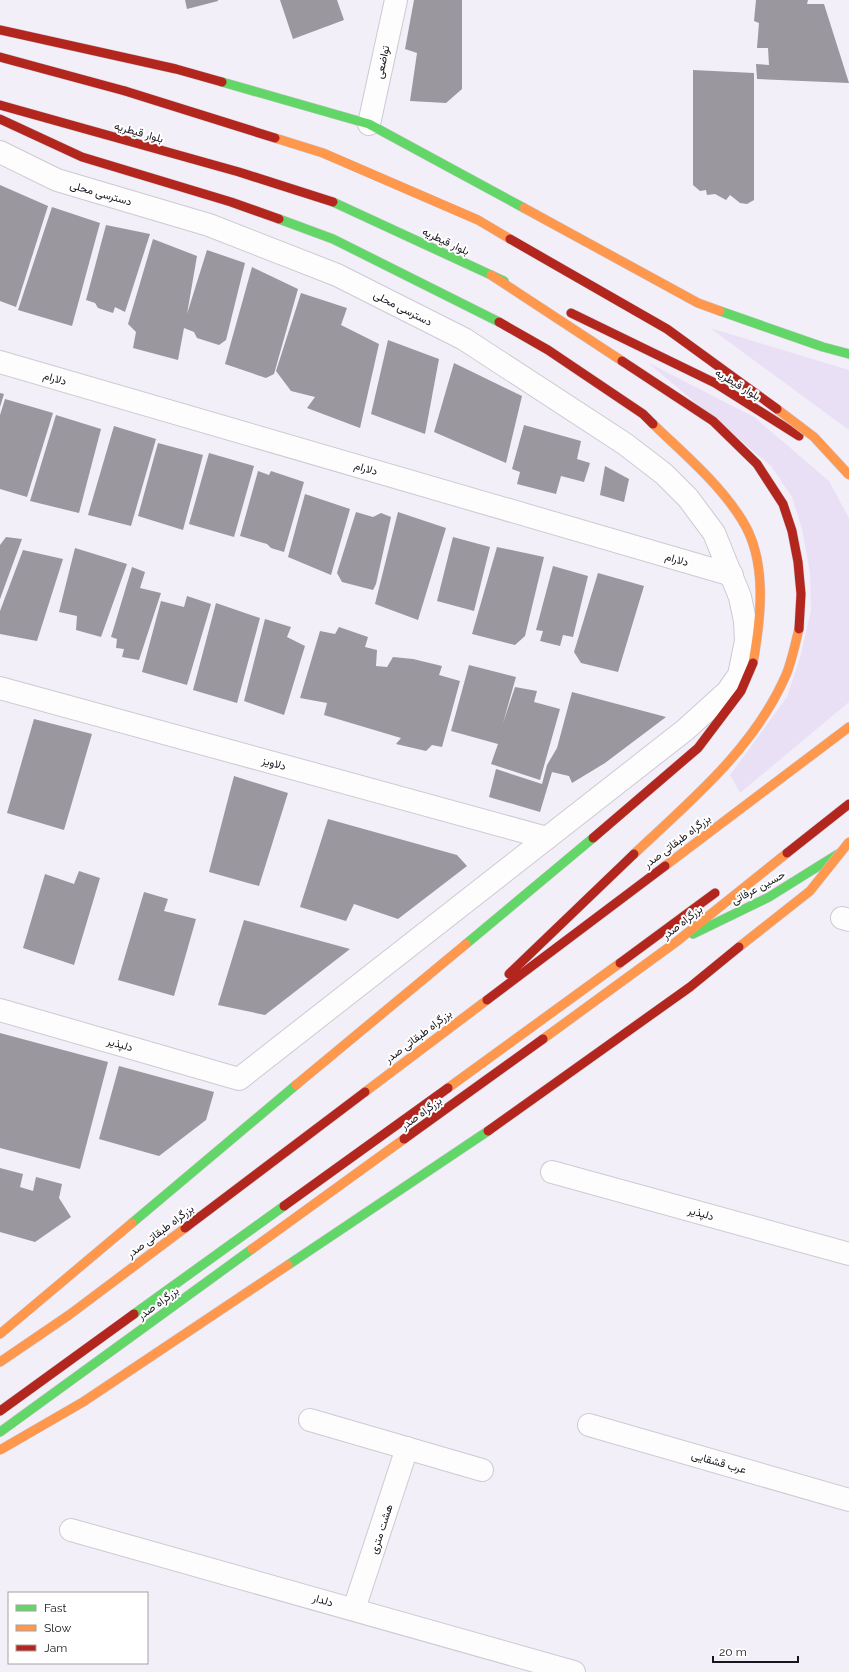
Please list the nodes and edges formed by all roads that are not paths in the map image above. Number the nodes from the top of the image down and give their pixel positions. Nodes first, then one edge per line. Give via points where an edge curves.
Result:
1 (396, 0) edge
2 (0, 30) edge
3 (0, 57) edge
4 (0, 105) edge
5 (0, 119) edge
6 (369, 124) junction
7 (0, 152) edge
8 (491, 274) junction
9 (849, 354) edge
10 (0, 362) edge
11 (849, 472) edge
12 (849, 475) edge
13 (732, 574) junction
14 (0, 688) edge
15 (849, 723) edge
16 (849, 727) edge
17 (849, 804) edge
18 (547, 838) junction
19 (849, 842) edge
20 (849, 848) edge
21 (723, 886) dead end
22 (676, 942) junction
23 (0, 1010) edge
24 (467, 1013) junction
25 (239, 1079) joint
26 (552, 1172) dead end
27 (182, 1218) dead end
28 (849, 1254) edge
29 (0, 1334) edge
30 (0, 1362) edge
31 (0, 1411) edge
32 (310, 1420) dead end
33 (589, 1425) dead end
34 (0, 1432) edge
35 (407, 1448) junction
36 (0, 1450) edge
37 (482, 1470) dead end
38 (849, 1500) edge
39 (71, 1530) dead end
40 (354, 1609) junction
41 (574, 1672) edge

1 - 6 street, تواضعی
2 - 6 main road via 176,69
3 - 12 main road, bridge via 125,91 323,153 478,220 667,329 814,437
4 - 8 main road, بلوار قیطریه via 239,172 338,204
5 - 29 main road via 82,158 231,202 333,239 480,311 548,350 643,414 723,494 743,520 753,546 759,572 761,600 752,668 741,691 698,748
6 - 9 main road via 698,302
7 - 13 street, دسترسی محلی via 57,180 209,225 337,275 464,340 625,444 664,474 688,498 714,533
8 - 11 main road, بلوار قیطریه via 715,383 822,450
8 - 24 main road via 713,420 758,464 783,504 796,554 801,594 799,629 786,675 758,728 715,777
10 - 13 street, دلارام
13 - 18 street, دسترسی محلی via 740,597 746,641 739,674 727,692 685,730
14 - 18 street, دلاویز
15 - 24 main road
16 - 30 main road, بزرگراه طبقاتی صدر via 69,1315
17 - 22 main road, بزرگراه صدر
18 - 25 street, دسترسی محلی
19 - 36 main road, bridge via 810,891 690,987 488,1132 83,1402
20 - 22 main road, حسین عرفاتی via 769,897
21 - 31 main road via 661,934
22 - 34 main road, بزرگراه صدر
23 - 25 street, دلپذیر
24 - 27 main road
26 - 28 street, دلپذیر
32 - 35 street
33 - 38 street, عرب قشقایی
35 - 37 street
35 - 40 street, هشت متری
39 - 40 street, دلدار
40 - 41 street, دلدار

